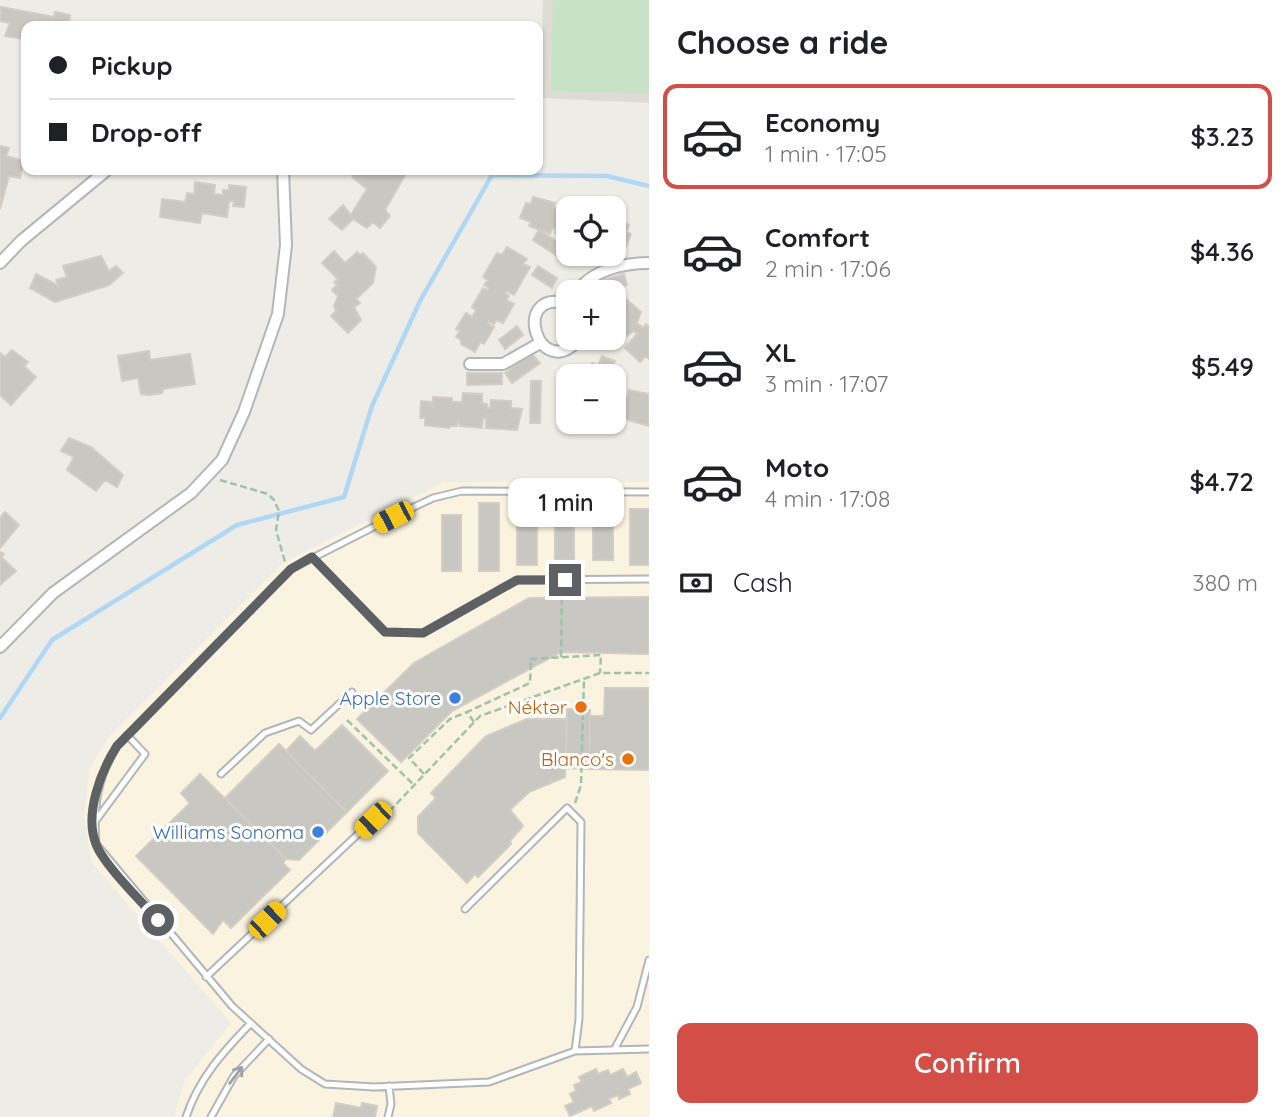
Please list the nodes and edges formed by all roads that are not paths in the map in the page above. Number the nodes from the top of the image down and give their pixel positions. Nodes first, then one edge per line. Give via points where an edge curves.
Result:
1 (101, 175) edge
2 (284, 175) edge
3 (0, 263) edge
4 (649, 263) edge
5 (586, 280) edge
6 (556, 302) edge
7 (540, 343) junction
8 (556, 349) edge
9 (470, 364) dead end
10 (649, 492) edge
11 (312, 557) junction
12 (649, 579) edge
13 (0, 646) edge
14 (352, 692) dead end
15 (127, 736) junction
16 (221, 774) dead end
17 (375, 822) road end
18 (94, 823) junction
19 (465, 909) dead end
20 (649, 960) edge
21 (206, 978) junction
22 (251, 1023) junction
23 (269, 1040) junction
24 (649, 1049) edge
25 (614, 1050) junction
26 (575, 1051) junction
27 (389, 1086) junction
28 (186, 1117) edge
29 (211, 1117) edge
30 (388, 1117) edge

1 - 3 street
2 - 13 street via 286,245 278,314 222,460 191,493 53,593
4 - 5 street via 625,263
6 - 7 street via 538,311 533,327
7 - 8 street
7 - 9 street via 503,364
10 - 11 lane via 462,491 433,498
11 - 12 lane via 385,632 423,633 517,580
11 - 15 lane via 291,569
14 - 16 lane via 311,730 299,722 265,733
15 - 18 lane via 103,767
15 - 18 lane via 145,754
17 - 21 lane
18 - 21 lane via 96,844 109,863
19 - 26 lane via 567,808 581,822
20 - 25 lane via 637,1007
21 - 22 lane
22 - 23 lane
22 - 28 lane via 214,1061
23 - 27 lane via 325,1084
29 -> 23 lane via 234,1076
24 - 25 lane
25 - 26 lane
26 - 27 lane via 489,1082
27 - 30 lane

